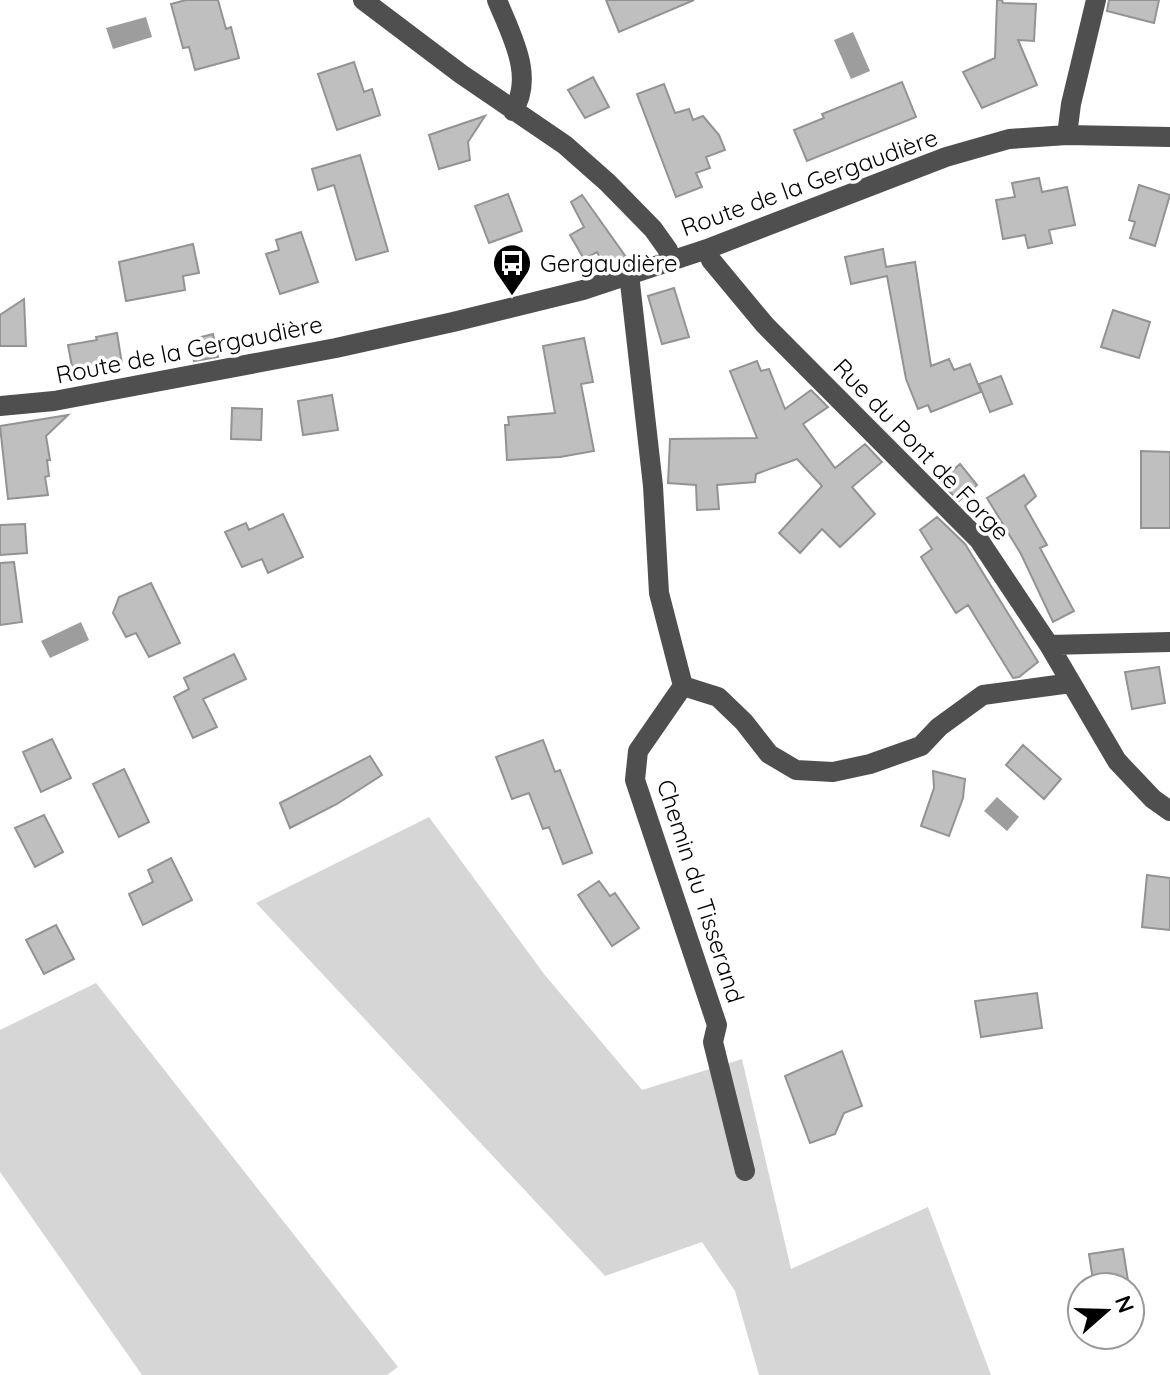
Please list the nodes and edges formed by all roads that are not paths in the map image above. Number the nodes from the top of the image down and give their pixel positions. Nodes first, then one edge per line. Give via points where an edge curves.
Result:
1 (363, 0) edge
2 (497, 0) edge
3 (1096, 0) edge
4 (513, 111) junction
5 (1067, 135) junction
6 (1170, 137) edge
7 (707, 249) junction
8 (671, 260) junction
9 (629, 274) junction
10 (0, 406) edge
11 (1170, 642) edge
12 (1049, 645) junction
13 (1071, 683) junction
14 (683, 686) junction
15 (1170, 811) edge
16 (745, 1171) dead end

1 - 4 street
2 - 4 street via 522,67 521,99
3 - 5 street
4 - 8 street via 565,145 608,183 653,229
5 - 6 street, Route de la Gergaudière
5 - 7 street, Route de la Gergaudière via 1009,139 946,157
7 - 8 street, Route de la Gergaudière
7 - 12 street, Rue du Pont de Forge via 765,325 979,540
8 - 9 street, Route de la Gergaudière
9 - 10 street, Route de la Gergaudière via 351,345 54,401
9 - 14 street via 653,486 659,593
11 - 12 street
12 - 13 street, Rue du Pont de Forge
13 - 14 street via 983,695 921,746 833,772 796,770 769,754 718,697
13 - 15 street, Rue du Pont de Forge via 1117,761
14 - 16 street, Chemin du Tisserand via 638,751 635,780 717,1025 713,1042

